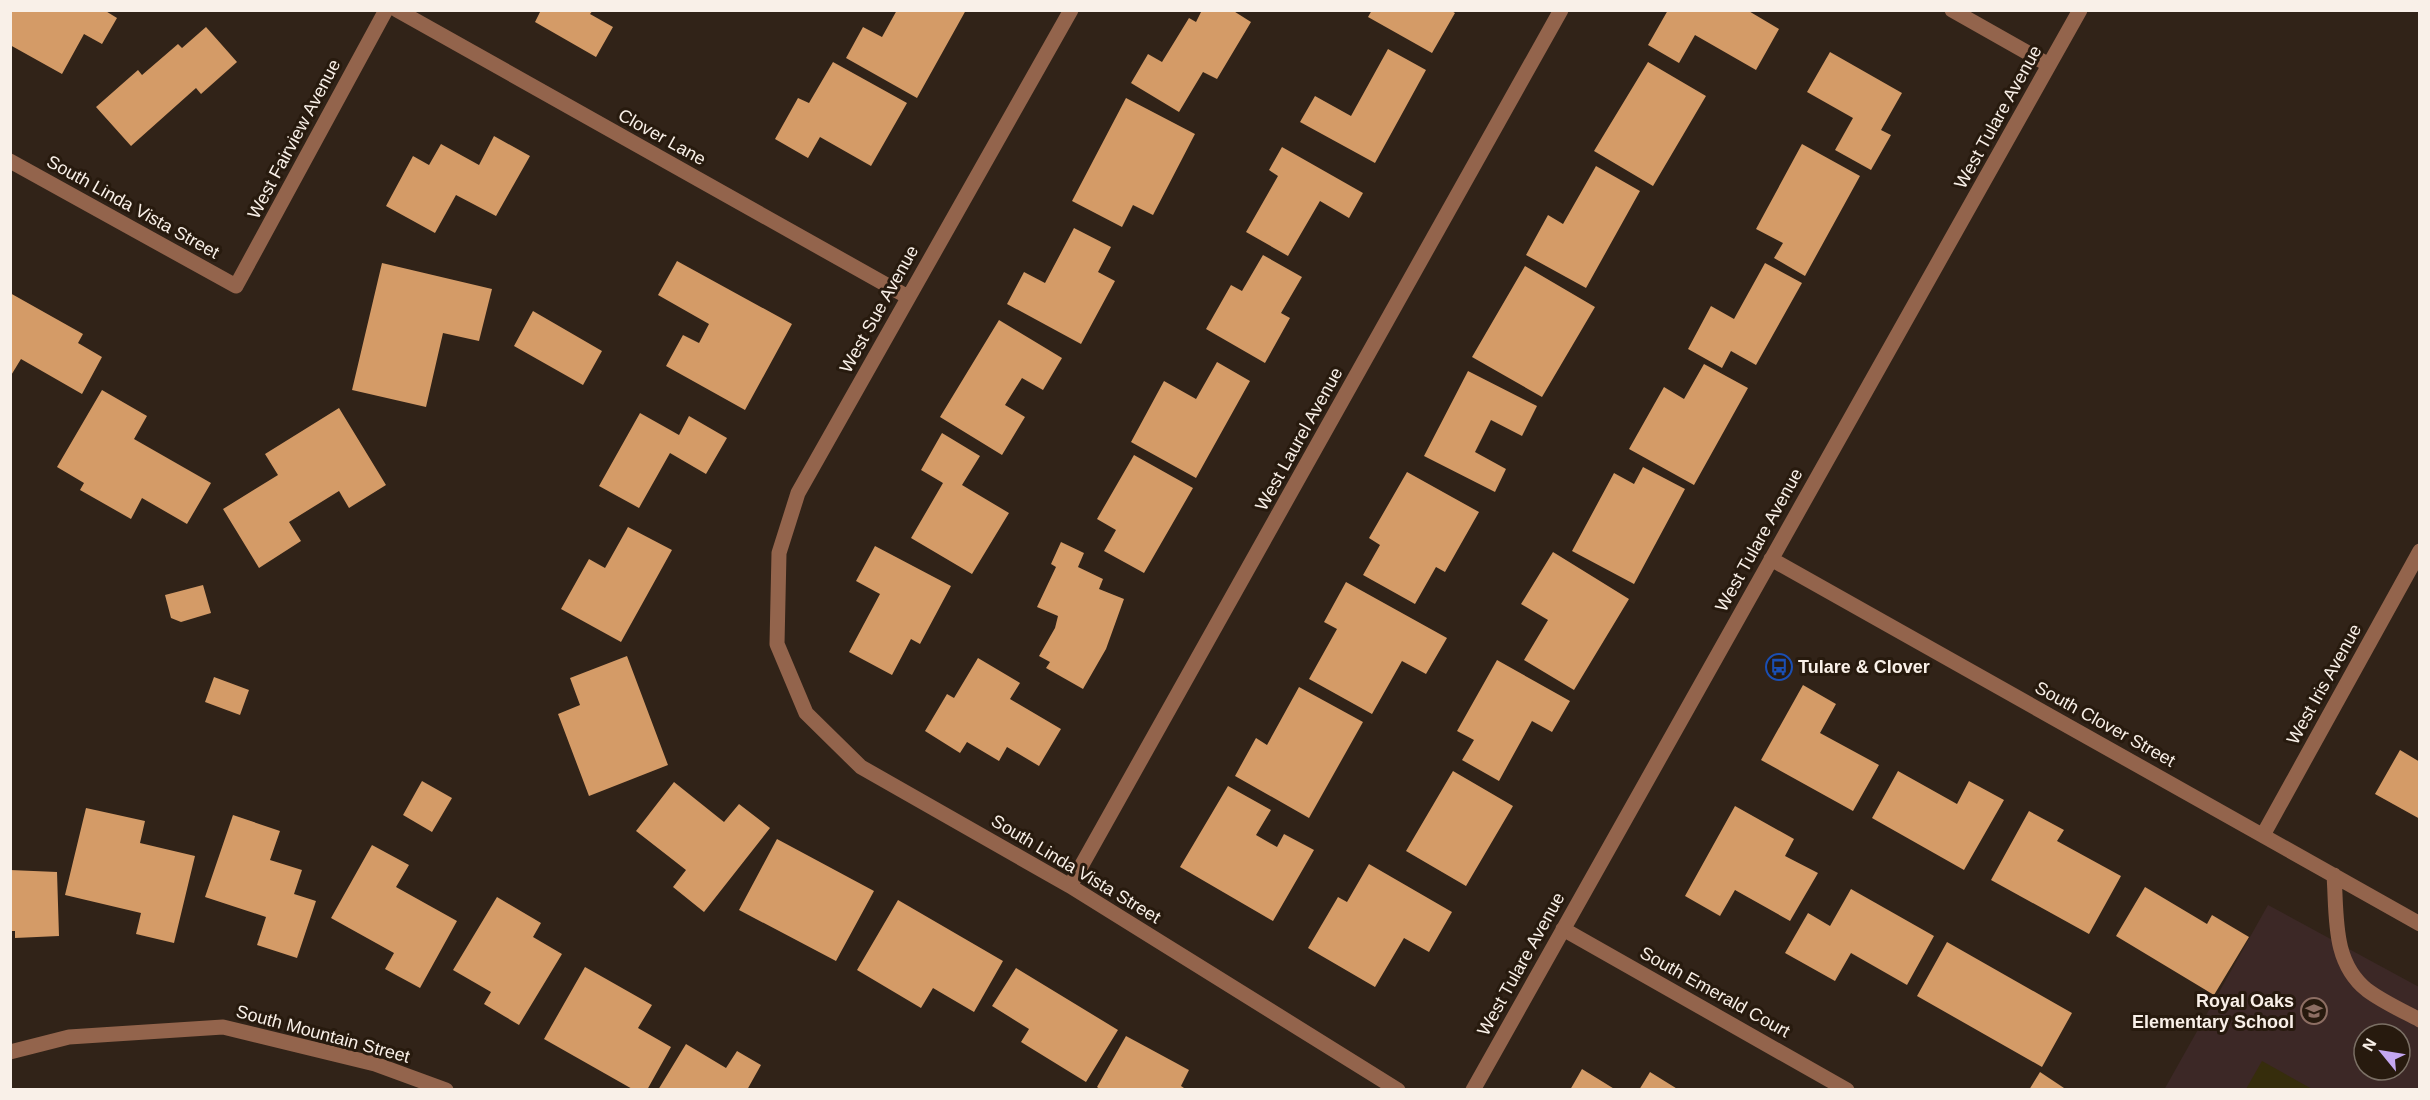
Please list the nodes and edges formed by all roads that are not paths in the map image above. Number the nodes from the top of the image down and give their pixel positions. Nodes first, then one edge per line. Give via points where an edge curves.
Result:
1 (386, 10) edge
2 (397, 10) edge
3 (1071, 10) edge
4 (1561, 10) edge
5 (1952, 10) edge
6 (2080, 10) edge
7 (2049, 65) junction
8 (10, 161) edge
9 (236, 286) joint
10 (908, 297) junction
11 (2420, 551) edge
12 (1771, 559) junction
13 (777, 644) joint
14 (2263, 836) junction
15 (2334, 875) junction
16 (1070, 886) junction
17 (2420, 924) edge
18 (1563, 929) junction
19 (2420, 1020) edge
20 (10, 1052) edge
21 (446, 1089) edge
22 (1398, 1089) edge
23 (1473, 1089) edge
24 (1847, 1089) edge

1 - 9 street, West Fairview Avenue
2 - 10 street, Clover Lane
3 - 10 street, West Sue Avenue
4 - 16 street, West Laurel Avenue
5 - 7 street
6 - 7 street, West Tulare Avenue
7 - 12 street, West Tulare Avenue
8 - 9 street, South Linda Vista Street
10 - 13 street, West Sue Avenue via 798,493 779,553
11 - 14 street, West Iris Avenue
12 - 14 street, South Clover Street
12 - 18 street, West Tulare Avenue
13 - 16 street, South Linda Vista Street via 806,713 861,767
14 - 15 street, South Clover Street
15 - 17 street, South Clover Street
15 - 19 street via 2339,947 2353,977 2368,991
16 - 22 street, South Linda Vista Street
18 - 23 street, West Tulare Avenue
18 - 24 street, South Emerald Court
20 - 21 street, South Mountain Street via 69,1037 223,1027 375,1064

